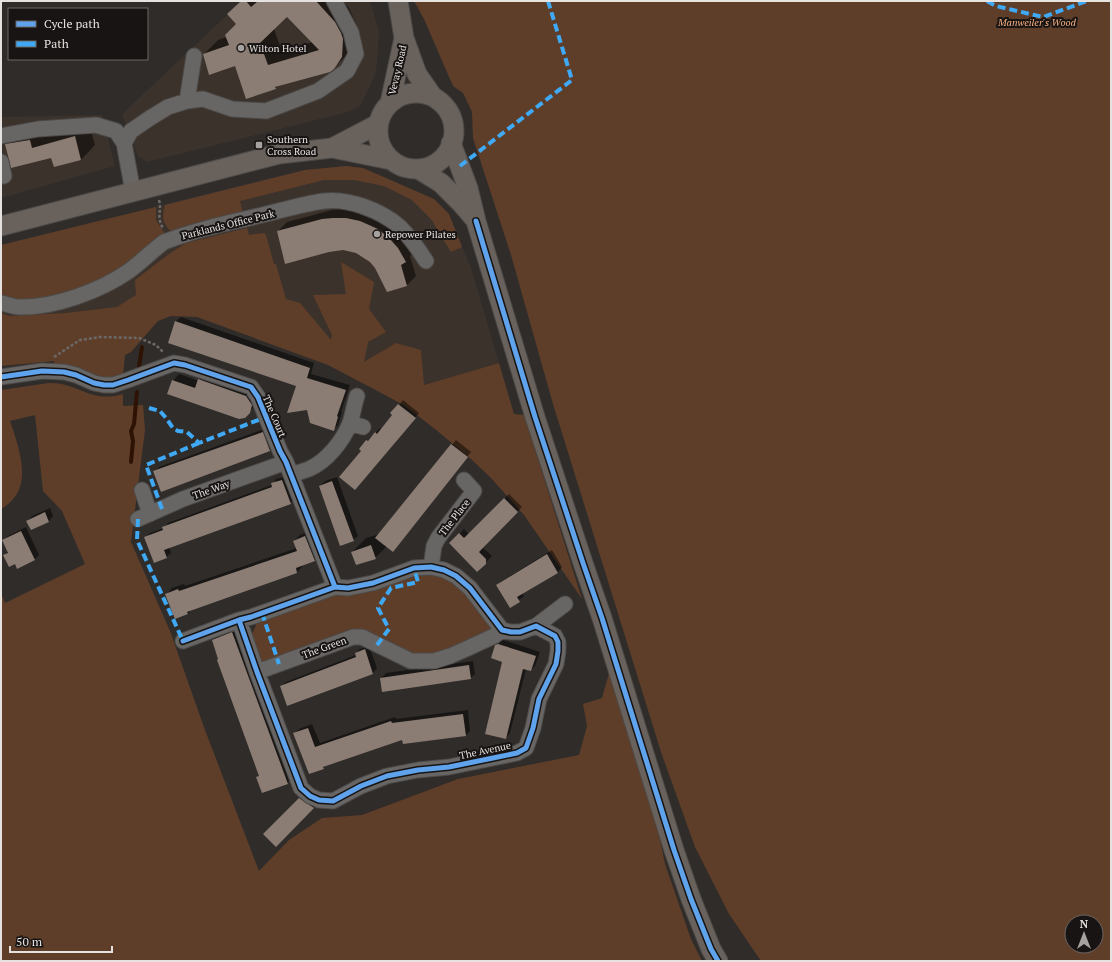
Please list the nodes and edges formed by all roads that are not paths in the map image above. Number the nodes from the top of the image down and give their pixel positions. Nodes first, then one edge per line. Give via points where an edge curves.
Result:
1 (334, 1) edge
2 (398, 1) edge
3 (404, 38) junction
4 (194, 56) dead end
5 (434, 97) junction
6 (187, 101) junction
7 (390, 103) junction
8 (378, 124) junction
9 (1, 136) edge
10 (124, 143) junction
11 (452, 143) junction
12 (332, 148) junction
13 (391, 160) junction
14 (1, 162) edge
15 (418, 169) junction
16 (1, 176) edge
17 (133, 192) junction
18 (476, 221) junction
19 (1, 226) edge
20 (426, 261) dead end
21 (1, 303) edge
22 (1, 377) edge
23 (357, 396) dead end
24 (288, 468) junction
25 (142, 490) dead end
26 (474, 490) dead end
27 (431, 567) junction
28 (342, 588) junction
29 (565, 604) dead end
30 (239, 620) junction
31 (536, 626) junction
32 (502, 630) junction
33 (183, 640) dead end
34 (257, 672) junction
35 (718, 961) edge

1 - 6 street via 351,32 356,54 347,71 324,87 266,111 232,109 203,99
2 - 3 main road, Vevay Road
3 - 5 main road, Vevay Road via 417,74
3 - 7 main road, Vevay Road
4 - 6 street
5 - 7 main road via 418,93 402,95
5 - 11 main road via 450,114 453,123
6 - 10 street via 168,107 150,118 131,131
7 - 8 main road
8 - 12 main road
8 - 13 main road via 379,140 383,151
9 - 10 street via 38,129 96,125 116,131
10 - 17 street
11 - 15 main road via 441,159
11 - 18 main road via 468,188
12 - 13 main road
12 - 17 main road via 279,154
13 - 15 main road via 407,168
14 - 16 street via 4,176
15 - 18 main road via 441,183
17 - 19 main road
18 - 35 main road via 535,417 604,625 674,850 691,899
20 - 21 street, Parklands Office Park via 404,232 389,219 368,208 348,202 325,201 210,227 171,239 109,284 85,294 30,307
22 - 24 street, The Court via 42,371 64,372 94,383 113,385 167,365 185,365 251,387 258,397
23 - 24 street, The Way via 356,425 345,433 325,458 310,468
24 - 25 street, The Way via 183,499 144,517
24 - 28 street
26 - 27 street, The Place via 438,538 434,546
27 - 28 street via 414,568 373,583
27 - 32 street via 444,570 466,584
28 - 30 street
29 - 31 street
30 - 33 street
30 - 34 street, The Avenue
31 - 32 street via 520,632
31 - 34 street, The Avenue via 555,636 558,651 556,664 538,699 533,728 526,748 517,753 469,763 387,776 333,801 319,800 301,788
32 - 34 street, The Green via 494,636 434,661 411,661 362,637 353,637

